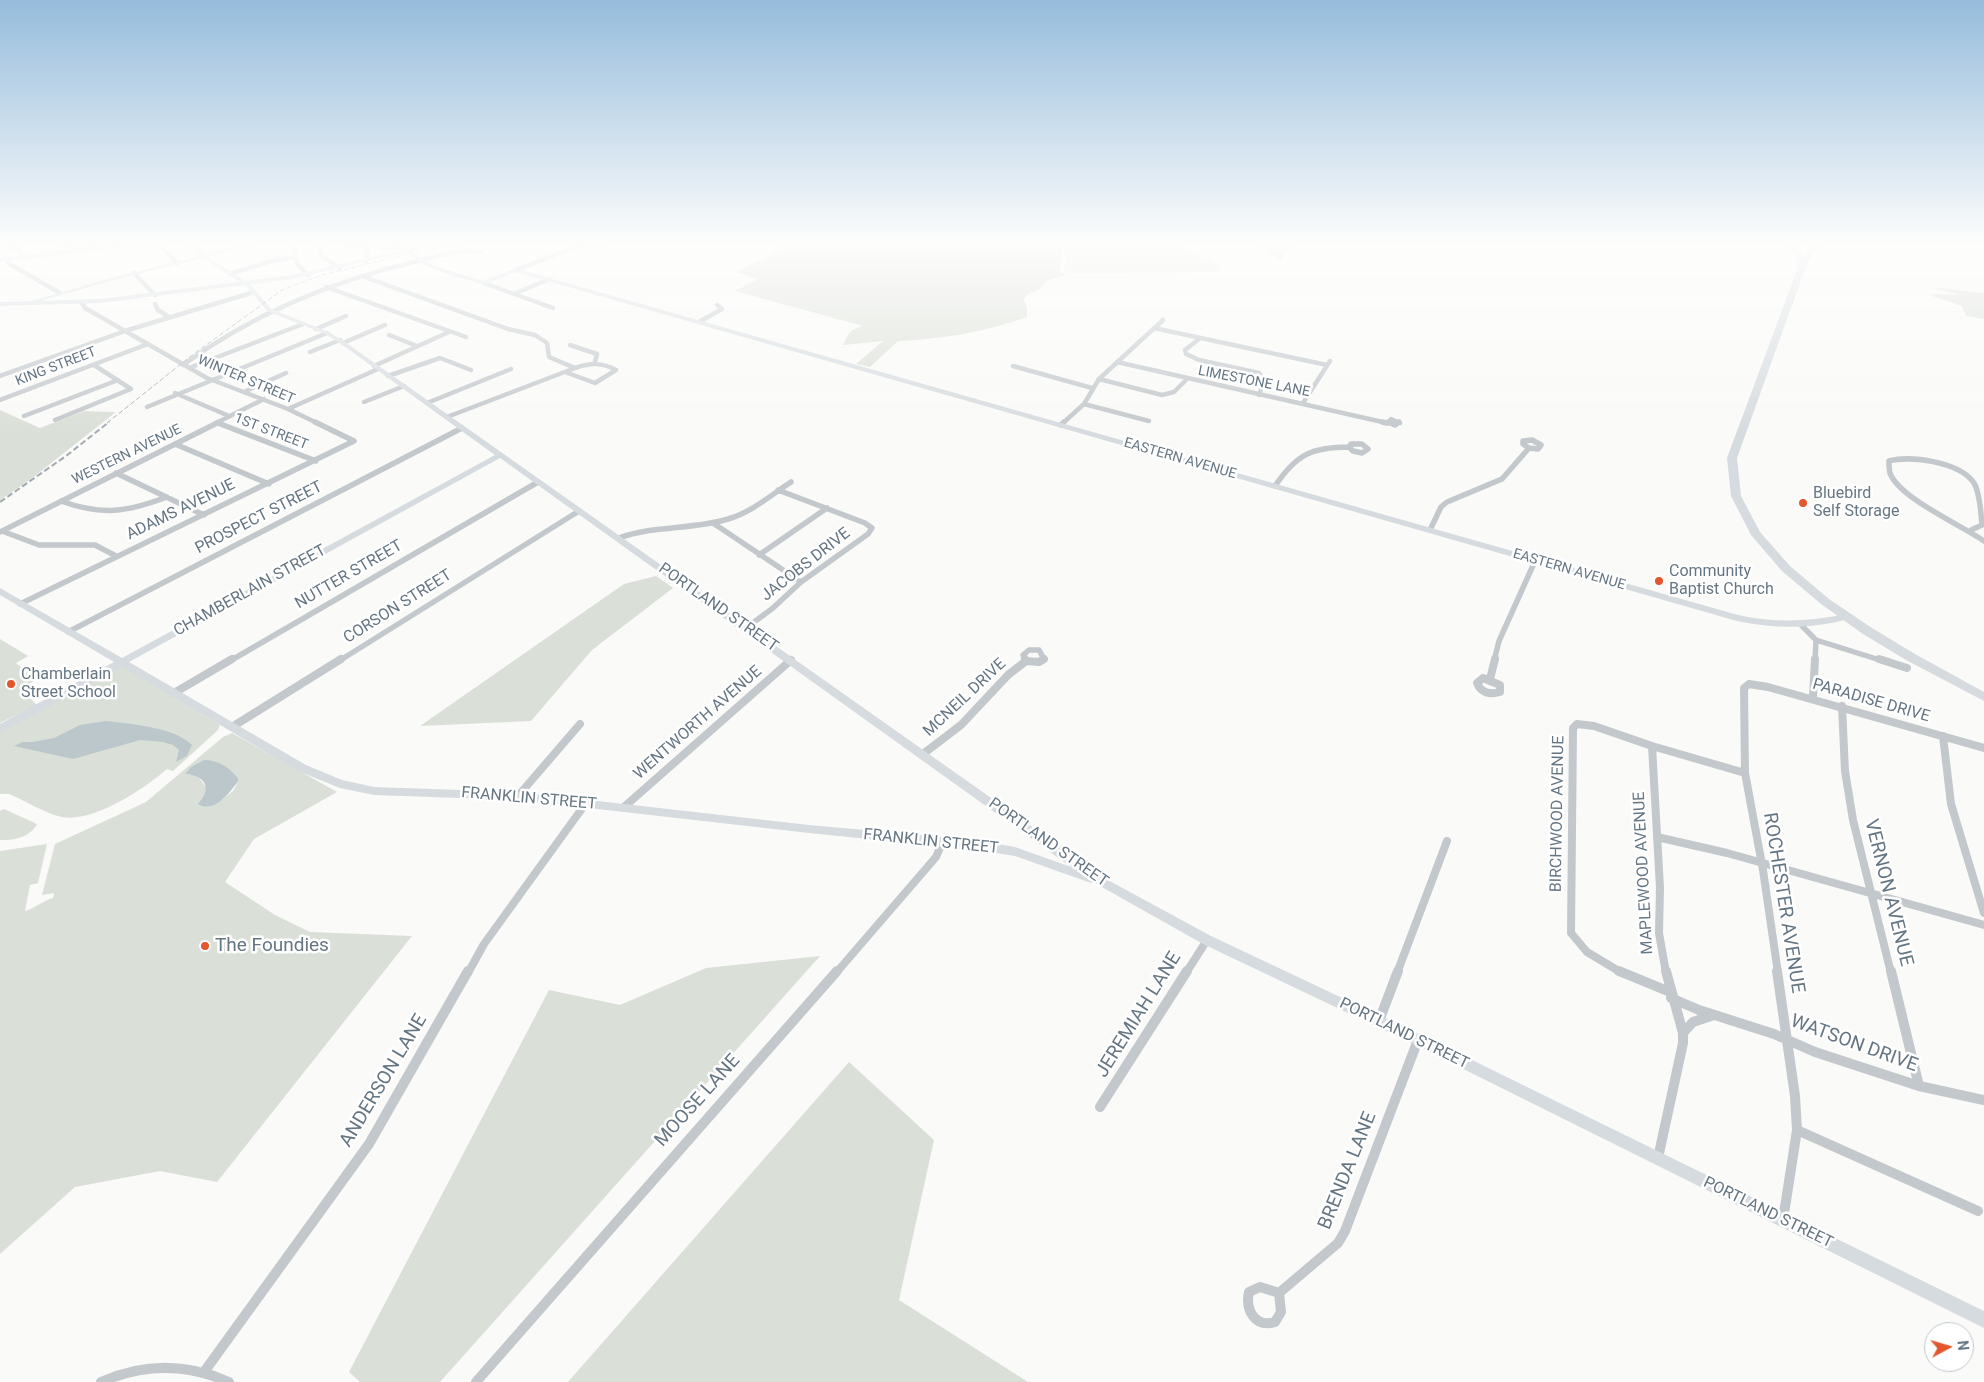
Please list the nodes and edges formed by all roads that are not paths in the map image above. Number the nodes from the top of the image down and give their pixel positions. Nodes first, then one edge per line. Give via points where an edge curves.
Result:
1 (14, 306) edge
2 (85, 306) edge
3 (156, 306) edge
4 (205, 306) edge
5 (266, 306) edge
6 (278, 306) edge
7 (379, 306) edge
8 (444, 306) edge
9 (549, 306) edge
10 (645, 306) edge
11 (719, 306) edge
12 (1787, 306) edge
13 (553, 308) dead end
14 (0, 310) edge
15 (269, 310) junction
16 (346, 316) dead end
17 (169, 317) junction
18 (1163, 320) dead end
19 (699, 322) junction
20 (303, 324) junction
21 (384, 325) dead end
22 (1154, 328) junction
23 (316, 329) junction
24 (125, 331) junction
25 (448, 332) junction
26 (258, 334) dead end
27 (327, 334) junction
28 (389, 335) dead end
29 (268, 337) junction
30 (466, 338) dead end
31 (1198, 338) junction
32 (341, 341) junction
33 (148, 344) junction
34 (570, 345) dead end
35 (417, 346) junction
36 (310, 352) dead end
37 (594, 362) junction
38 (1117, 362) junction
39 (94, 365) junction
40 (186, 366) junction
41 (1013, 366) dead end
42 (376, 367) junction
43 (575, 368) junction
44 (511, 369) dead end
45 (471, 370) dead end
46 (565, 372) junction
47 (286, 373) dead end
48 (0, 376) edge
49 (388, 376) junction
50 (210, 379) junction
51 (1099, 379) junction
52 (118, 380) junction
53 (1186, 380) junction
54 (404, 386) junction
55 (1092, 388) junction
56 (246, 391) junction
57 (175, 393) junction
58 (1259, 395) junction
59 (264, 398) junction
60 (0, 400) edge
61 (364, 402) dead end
62 (1303, 402) junction
63 (427, 403) junction
64 (1084, 404) junction
65 (147, 407) dead end
66 (288, 408) junction
67 (24, 416) dead end
68 (228, 416) junction
69 (447, 417) junction
70 (55, 420) dead end
71 (1149, 421) dead end
72 (218, 423) junction
73 (1387, 423) dead end
74 (1061, 425) junction
75 (462, 428) junction
76 (354, 442) joint
77 (175, 444) junction
78 (1349, 448) dead end
79 (1529, 448) dead end
80 (500, 454) junction
81 (316, 461) junction
82 (116, 473) junction
83 (538, 482) junction
84 (791, 482) dead end
85 (269, 484) junction
86 (1275, 486) junction
87 (778, 490) junction
88 (167, 497) junction
89 (61, 501) junction
90 (827, 508) junction
91 (579, 510) junction
92 (204, 515) junction
93 (713, 522) junction
94 (1430, 530) junction
95 (1971, 530) junction
96 (1, 531) edge
97 (619, 538) junction
98 (1984, 542) edge
99 (759, 555) junction
100 (116, 556) junction
101 (1535, 561) junction
102 (802, 582) junction
103 (0, 591) edge
104 (20, 604) junction
105 (1846, 617) junction
106 (1802, 626) junction
107 (746, 628) junction
108 (68, 632) junction
109 (1816, 640) junction
110 (791, 660) junction
111 (1026, 661) dead end
112 (121, 662) junction
113 (1907, 668) dead end
114 (1490, 679) dead end
115 (1749, 684) joint
116 (174, 693) junction
117 (1813, 698) junction
118 (1984, 698) edge
119 (1842, 706) junction
120 (580, 724) dead end
121 (232, 727) junction
122 (0, 729) edge
123 (1943, 736) junction
124 (1652, 746) junction
125 (1984, 748) edge
126 (923, 754) junction
127 (1745, 773) junction
128 (518, 796) junction
129 (586, 804) junction
130 (624, 807) junction
131 (1657, 837) junction
132 (943, 841) junction
133 (1447, 841) dead end
134 (1761, 863) junction
135 (1102, 882) junction
136 (1871, 894) junction
137 (1984, 913) edge
138 (1984, 925) edge
139 (1207, 940) junction
140 (1671, 995) junction
141 (1714, 1015) junction
142 (1379, 1021) junction
143 (1683, 1033) junction
144 (1418, 1040) junction
145 (1788, 1040) junction
146 (1919, 1086) junction
147 (1984, 1100) edge
148 (1100, 1107) dead end
149 (1797, 1130) junction
150 (1658, 1158) junction
151 (1978, 1211) dead end
152 (1783, 1220) junction
153 (1279, 1293) dead end
154 (1984, 1320) edge
155 (204, 1372) junction
156 (101, 1382) edge
157 (229, 1382) edge
158 (476, 1382) edge

1 - 14 main road
2 - 24 street, WINTER STREET
3 - 17 street
4 - 17 street
5 - 15 street, PORTLAND STREET
6 - 15 street
7 - 25 street
8 - 43 street via 542,338 547,341 549,357
9 - 13 street
10 - 19 street, EASTERN AVENUE
11 - 19 street via 722,309
12 - 105 highway via 1735,446 1731,478 1742,512 1764,544 1799,580
15 - 20 street, PORTLAND STREET
15 - 40 street via 222,336
16 - 23 street
17 - 24 street
18 - 22 street
19 - 74 street, EASTERN AVENUE
20 - 23 street, PORTLAND STREET
20 - 29 street
21 - 32 street
22 - 31 street
22 - 38 street
23 - 27 street, PORTLAND STREET
24 - 33 street, WINTER STREET
24 - 48 street
25 - 30 street
25 - 35 street
26 - 29 street
27 - 32 street, PORTLAND STREET
27 - 50 street
28 - 35 street
29 - 40 street
31 - 58 street via 1185,350 1186,354 1199,360 1259,373 1264,380
31 - 62 street via 1329,363
32 - 36 street
32 - 42 street, PORTLAND STREET
33 - 39 street, KING STREET
33 - 40 street, WINTER STREET
34 - 37 street via 597,354
35 - 42 street
37 - 43 street
37 - 46 street via 616,370 595,382
38 - 51 street
38 - 53 street, LIMESTONE LANE
39 - 52 street
39 - 60 street, KING STREET
40 - 50 street, WINTER STREET
41 - 55 street
42 - 49 street, PORTLAND STREET
42 - 66 street
43 - 46 street
44 - 63 street
45 - 49 street via 440,358
46 - 69 street
47 - 56 street
49 - 54 street, PORTLAND STREET
50 - 56 street, WINTER STREET
50 - 57 street
51 - 53 street via 1162,395 1174,392
51 - 55 street
52 - 67 street
52 - 70 street via 131,389
53 - 58 street, LIMESTONE LANE
54 - 61 street
54 - 63 street, PORTLAND STREET
55 - 64 street
56 - 59 street, WINTER STREET
57 - 65 street
57 - 68 street
58 - 62 street, LIMESTONE LANE
59 - 66 street, WINTER STREET
59 - 68 street, WESTERN AVENUE
62 - 73 street, LIMESTONE LANE
63 - 69 street, PORTLAND STREET
64 - 71 street
64 - 74 street
66 - 76 street, WINTER STREET
68 - 72 street, WESTERN AVENUE
69 - 75 street, PORTLAND STREET
72 - 77 street, WESTERN AVENUE
72 - 81 street, 1ST STREET
74 - 86 street, EASTERN AVENUE
75 - 80 street, PORTLAND STREET
75 - 108 street, PROSPECT STREET
76 - 81 street, ADAMS AVENUE
77 - 82 street, WESTERN AVENUE
77 - 85 street
78 - 86 street via 1323,448 1301,455 1290,464
79 - 94 street via 1502,479 1444,504
80 - 83 street, PORTLAND STREET
80 - 112 street, CHAMBERLAIN STREET
81 - 85 street, ADAMS AVENUE
82 - 88 street
82 - 89 street, WESTERN AVENUE
83 - 91 street, PORTLAND STREET
83 - 116 street, NUTTER STREET
84 - 87 street
85 - 92 street, ADAMS AVENUE
86 - 94 street, EASTERN AVENUE
87 - 90 street, JACOBS DRIVE
87 - 93 street via 742,513
88 - 89 street via 139,507 106,512 85,510
88 - 92 street
89 - 96 street, WESTERN AVENUE
90 - 99 street
90 - 102 street, JACOBS DRIVE via 869,526 871,531
91 - 97 street, PORTLAND STREET
91 - 121 street, CORSON STREET
92 - 100 street, ADAMS AVENUE
93 - 97 street via 640,531
93 - 99 street
94 - 101 street, EASTERN AVENUE
95 - 95 street via 1938,515 1908,492 1891,476 1889,461 1927,461 1970,478 1982,525
95 - 98 street
96 - 100 street via 44,546 95,545
97 - 107 street, PORTLAND STREET
99 - 102 street
100 - 104 street, ADAMS AVENUE
101 - 106 street, EASTERN AVENUE via 1737,618 1773,626
101 - 114 street via 1500,641
102 - 107 street, JACOBS DRIVE
103 - 104 street, FRANKLIN STREET
104 - 108 street, FRANKLIN STREET
105 - 106 street, EASTERN AVENUE
105 - 118 highway
106 - 109 street
107 - 110 street, PORTLAND STREET
108 - 112 street, FRANKLIN STREET
109 - 113 street
109 - 117 street
110 - 126 street, PORTLAND STREET
110 - 130 street, WENTWORTH AVENUE
111 - 126 street, MCNEIL DRIVE via 1008,675 961,725
112 - 116 street, FRANKLIN STREET
112 - 122 street, CHAMBERLAIN STREET
115 - 117 street, PARADISE DRIVE
115 - 127 street, ROCHESTER AVENUE via 1744,688 1743,706
116 - 121 street, FRANKLIN STREET
117 - 119 street, PARADISE DRIVE
119 - 123 street, PARADISE DRIVE
119 - 136 street, VERNON AVENUE via 1847,791
120 - 128 street
121 - 128 street, FRANKLIN STREET via 302,768 351,788 393,793
123 - 125 street, PARADISE DRIVE
123 - 137 street via 1948,799
124 - 127 street, BIRCHWOOD AVENUE
124 - 131 street, MAPLEWOOD AVENUE
124 - 140 street, BIRCHWOOD AVENUE via 1594,726 1578,724 1573,728 1570,924 1574,942 1586,952
126 - 135 street, PORTLAND STREET
127 - 134 street, ROCHESTER AVENUE
128 - 129 street, FRANKLIN STREET
129 - 130 street, FRANKLIN STREET
129 - 155 street, ANDERSON LANE via 484,944 369,1144
130 - 132 street, FRANKLIN STREET
131 - 134 street
131 - 140 street, MAPLEWOOD AVENUE via 1659,933
132 - 135 street, FRANKLIN STREET via 1015,852
132 - 158 street, MOOSE LANE via 936,857 903,896
133 - 142 street
134 - 136 street
134 - 145 street, ROCHESTER AVENUE
135 - 139 street, PORTLAND STREET
136 - 138 street
136 - 146 street, VERNON AVENUE
139 - 142 street, PORTLAND STREET
139 - 148 street, JEREMIAH LANE
140 - 141 street, WATSON DRIVE
140 - 143 street, MAPLEWOOD AVENUE
141 - 143 street via 1693,1022
141 - 145 street, WATSON DRIVE
142 - 144 street, PORTLAND STREET
143 - 150 street
144 - 150 street, PORTLAND STREET
144 - 153 street, BRENDA LANE via 1345,1231 1338,1243
145 - 146 street, WATSON DRIVE
145 - 149 street, ROCHESTER AVENUE
146 - 147 street, WATSON DRIVE
149 - 151 street
149 - 152 street, ROCHESTER AVENUE
150 - 152 street, PORTLAND STREET
152 - 154 street, PORTLAND STREET
155 - 156 street via 151,1367
155 - 157 street

